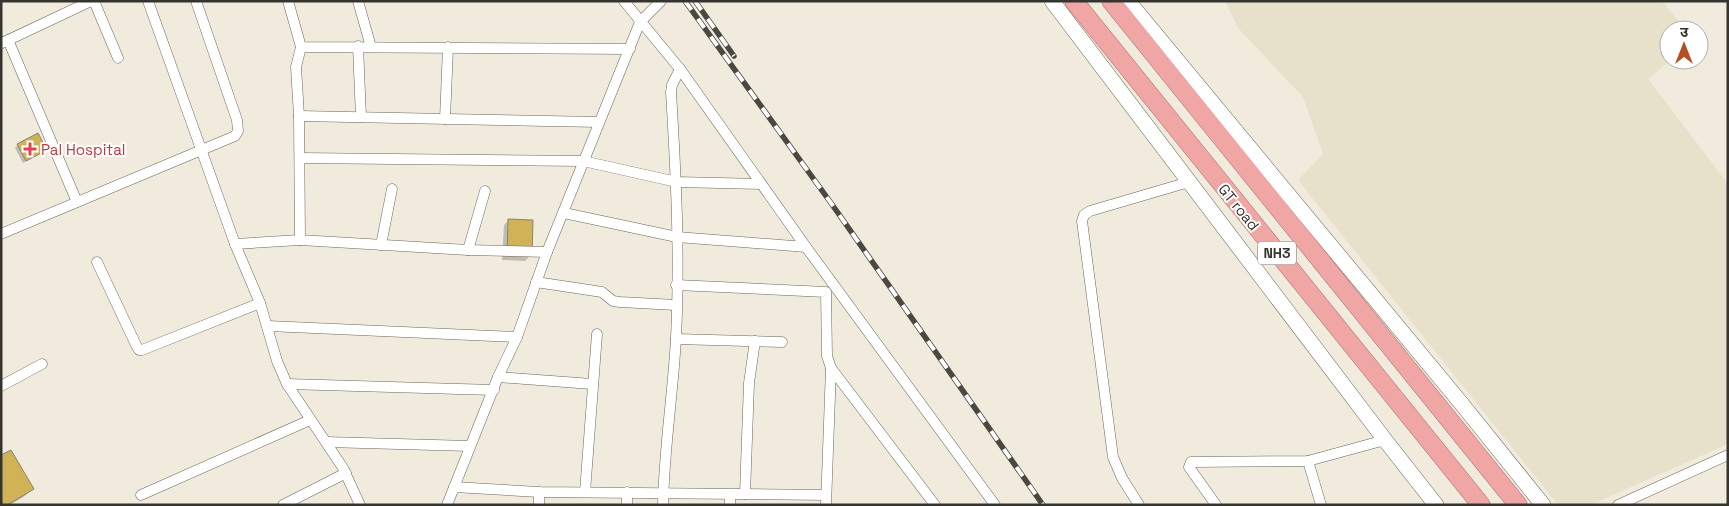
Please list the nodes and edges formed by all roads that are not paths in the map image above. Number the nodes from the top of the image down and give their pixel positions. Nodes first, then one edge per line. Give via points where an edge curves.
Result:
1 (93, 1) edge
2 (148, 1) edge
3 (196, 1) edge
4 (288, 1) edge
5 (358, 1) edge
6 (624, 1) edge
7 (661, 1) edge
8 (1052, 1) edge
9 (1074, 1) edge
10 (1111, 1) edge
11 (1128, 1) edge
12 (640, 22) junction
13 (4, 42) edge
14 (358, 46) junction
15 (301, 47) junction
16 (371, 47) junction
17 (448, 47) junction
18 (630, 49) junction
19 (118, 58) dead end
20 (680, 69) junction
21 (299, 116) junction
22 (361, 117) junction
23 (445, 119) junction
24 (599, 122) junction
25 (202, 149) junction
26 (300, 158) junction
27 (583, 161) junction
28 (677, 182) junction
29 (1189, 182) junction
30 (761, 184) junction
31 (392, 189) dead end
32 (484, 191) dead end
33 (77, 202) junction
34 (564, 213) junction
35 (1, 234) edge
36 (677, 237) junction
37 (300, 240) junction
38 (235, 244) junction
39 (381, 245) junction
40 (806, 247) junction
41 (468, 250) junction
42 (547, 252) junction
43 (97, 262) dead end
44 (536, 282) junction
45 (676, 285) junction
46 (260, 303) junction
47 (676, 305) junction
48 (268, 326) junction
49 (597, 334) dead end
50 (517, 337) junction
51 (676, 339) junction
52 (755, 341) junction
53 (782, 342) dead end
54 (42, 364) dead end
55 (831, 368) junction
56 (498, 377) junction
57 (287, 384) junction
58 (592, 384) junction
59 (1, 386) edge
60 (494, 390) junction
61 (310, 420) junction
62 (1384, 440) junction
63 (326, 442) junction
64 (470, 446) junction
65 (1728, 456) edge
66 (1308, 461) junction
67 (346, 473) junction
68 (454, 487) junction
69 (539, 492) junction
70 (585, 492) junction
71 (627, 492) junction
72 (663, 493) junction
73 (745, 494) junction
74 (141, 495) dead end
75 (730, 500) edge
76 (826, 500) edge
77 (357, 504) edge
78 (283, 505) edge
79 (447, 505) edge
80 (539, 505) edge
81 (627, 505) edge
82 (663, 505) edge
83 (935, 505) edge
84 (995, 505) edge
85 (1139, 505) edge
86 (1216, 505) edge
87 (1322, 505) edge
88 (1436, 505) edge
89 (1481, 505) edge
90 (1518, 505) edge
91 (1543, 505) edge
92 (1618, 505) edge

1 - 13 street
1 - 19 street
2 - 25 street
3 - 25 street via 239,126 235,136
4 - 15 street
5 - 16 street
6 - 12 street
7 - 12 street
8 - 29 main road
9 - 89 highway, GT road / NH3
10 - 90 highway, GT road / NH3
11 - 91 main road
12 - 18 street
12 - 20 street
13 - 33 street
14 - 15 street
14 - 16 street
14 - 22 street
15 - 21 street via 296,67
16 - 17 street
17 - 18 street
17 - 23 street
18 - 24 street
20 - 28 street via 671,92
20 - 30 street
21 - 22 street
21 - 26 street
22 - 23 street
23 - 24 street
24 - 27 street
25 - 33 street
25 - 38 street
26 - 27 street
26 - 37 street
27 - 28 street
27 - 34 street
28 - 30 street
28 - 36 street
29 - 62 main road
29 - 85 street via 1090,211 1082,221 1113,457
30 - 40 street
31 - 39 street
32 - 41 street
33 - 35 street
34 - 36 street
34 - 42 street
36 - 40 street
36 - 45 street
37 - 38 street
37 - 39 street
38 - 46 street
39 - 41 street
40 - 84 street
41 - 42 street
42 - 44 street
43 - 46 street via 139,350
44 - 47 street via 602,292 612,301
44 - 50 street
45 - 47 street
45 - 55 street via 826,292 827,356
46 - 48 street
47 - 51 street
48 - 50 street
48 - 57 street
49 - 58 street
50 - 56 street
51 - 52 street
51 - 72 street
52 - 53 street
52 - 73 street via 749,383
54 - 59 street
55 - 76 street
55 - 83 street
56 - 58 street
56 - 60 street
57 - 60 street
57 - 61 street
58 - 70 street
60 - 64 street
61 - 63 street
61 - 74 street
62 - 66 street
62 - 88 main road
63 - 64 street
63 - 67 street
64 - 68 street
65 - 92 street
66 - 86 street via 1191,462 1189,467
66 - 87 street
67 - 77 street
67 - 78 street
68 - 69 street
68 - 79 street
69 - 70 street
69 - 80 street
70 - 71 street
71 - 72 street
71 - 81 street
72 - 75 street
72 - 82 street
73 - 75 street
73 - 76 street

